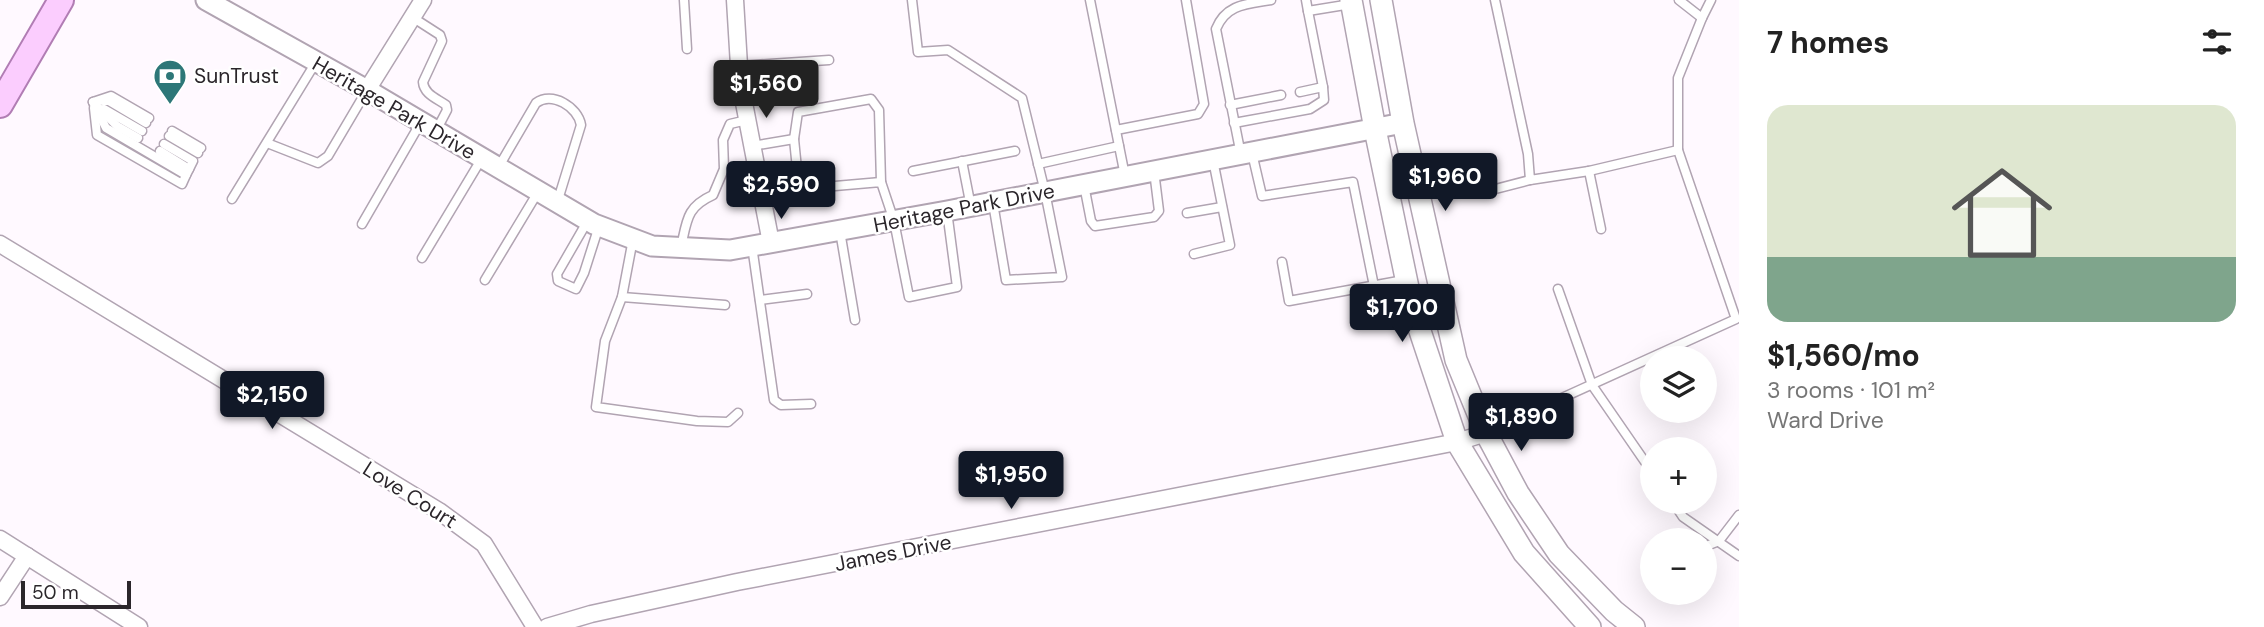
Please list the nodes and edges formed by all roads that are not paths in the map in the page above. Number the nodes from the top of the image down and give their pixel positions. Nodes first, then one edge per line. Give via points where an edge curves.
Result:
1 (61, 0) edge
2 (206, 0) edge
3 (423, 0) edge
4 (684, 0) edge
5 (735, 0) edge
6 (912, 0) edge
7 (1090, 0) edge
8 (1186, 0) edge
9 (1271, 0) edge
10 (1306, 0) edge
11 (1381, 0) edge
12 (1495, 0) edge
13 (1679, 0) edge
14 (1711, 0) edge
15 (1351, 2) edge
16 (1308, 11) junction
17 (412, 17) junction
18 (1702, 19) junction
19 (687, 49) dead end
20 (829, 60) dead end
21 (316, 62) junction
22 (739, 66) junction
23 (1323, 87) junction
24 (367, 90) junction
25 (1300, 92) dead end
26 (1281, 96) dead end
27 (2, 99) edge
28 (93, 102) junction
29 (1230, 105) junction
30 (747, 120) junction
31 (1234, 123) junction
32 (1403, 123) junction
33 (428, 127) junction
34 (1375, 129) junction
35 (1116, 130) junction
36 (794, 139) junction
37 (267, 143) junction
38 (752, 146) junction
39 (1119, 146) junction
40 (1678, 150) junction
41 (1015, 151) dead end
42 (1246, 154) junction
43 (1213, 160) junction
44 (193, 161) junction
45 (962, 161) junction
46 (490, 163) junction
47 (1038, 164) junction
48 (913, 171) dead end
49 (1588, 171) junction
50 (1154, 172) junction
51 (1125, 177) junction
52 (1530, 180) junction
53 (881, 182) junction
54 (1084, 185) junction
55 (538, 192) junction
56 (1045, 192) junction
57 (1480, 193) dead end
58 (232, 199) dead end
59 (557, 202) junction
60 (993, 202) junction
61 (971, 207) junction
62 (1222, 207) junction
63 (947, 211) junction
64 (1186, 213) dead end
65 (894, 221) junction
66 (362, 224) dead end
67 (593, 224) junction
68 (1601, 229) dead end
69 (840, 231) junction
70 (633, 239) junction
71 (0, 244) edge
72 (761, 245) junction
73 (681, 248) junction
74 (1194, 254) dead end
75 (422, 258) dead end
76 (1282, 262) dead end
77 (485, 280) dead end
78 (1407, 280) junction
79 (1374, 286) junction
80 (1558, 289) dead end
81 (807, 294) dead end
82 (622, 297) junction
83 (760, 300) junction
84 (725, 305) dead end
85 (855, 320) dead end
86 (1737, 323) edge
87 (1592, 385) junction
88 (811, 404) dead end
89 (738, 413) dead end
90 (1486, 433) junction
91 (1457, 442) junction
92 (1640, 455) edge
93 (1681, 514) edge
94 (1739, 515) edge
95 (1719, 541) junction
96 (2, 545) edge
97 (27, 556) junction
98 (1739, 556) edge
99 (0, 597) edge
100 (139, 627) edge
101 (536, 627) edge
102 (547, 627) edge
103 (1590, 627) edge
104 (1634, 627) edge

1 - 27 main road
2 - 21 street, Heritage Park Drive
3 - 17 street
4 - 19 lane
5 - 22 street
6 - 47 lane via 918,52 948,50 1022,98
7 - 35 lane
8 - 35 lane via 1202,111
9 - 29 lane via 1231,8 1216,29
10 - 16 lane
11 - 32 main road
12 - 52 lane
13 - 18 lane
14 - 18 lane
15 - 16 lane
15 - 34 main road
16 - 23 lane
17 - 24 street
17 - 33 lane via 442,41 423,82 447,110
18 - 40 lane via 1678,78
20 - 22 lane
21 - 24 street, Heritage Park Drive
21 - 37 lane
22 - 30 street
23 - 25 lane
23 - 31 lane via 1324,100 1316,107
24 - 33 street, Heritage Park Drive
24 - 37 lane via 328,156 318,163
26 - 29 lane
28 - 28 lane via 144,127 111,96
28 - 44 lane via 106,128
29 - 31 lane
30 - 38 street
30 - 73 lane via 730,124 723,141 724,169 713,195 689,211
31 - 42 lane
32 - 34 street, Heritage Park Drive
32 - 90 main road via 1456,360
33 - 46 street, Heritage Park Drive
33 - 66 lane
34 - 42 street, Heritage Park Drive
34 - 78 main road
35 - 39 lane
36 - 38 lane
36 - 53 lane via 798,179 812,188
36 - 53 lane via 798,112 870,99 879,110
37 - 58 lane
38 - 72 street
39 - 47 lane
39 - 51 lane
40 - 49 lane
40 - 86 lane
41 - 45 lane
42 - 43 street, Heritage Park Drive
42 - 79 lane via 1262,196 1353,182
43 - 50 street, Heritage Park Drive
43 - 62 lane
44 - 44 lane via 166,141
45 - 48 lane
45 - 61 lane
46 - 55 street, Heritage Park Drive
46 - 59 lane via 542,98 574,109 581,125
46 - 75 lane
47 - 56 lane
49 - 52 lane
49 - 68 lane
50 - 51 street, Heritage Park Drive
50 - 54 lane via 1159,211 1154,217 1095,226
51 - 54 street, Heritage Park Drive
52 - 57 lane
53 - 65 lane
54 - 56 street, Heritage Park Drive
55 - 59 street, Heritage Park Drive
55 - 77 lane
56 - 60 street, Heritage Park Drive
56 - 60 lane via 1062,277 1006,280
59 - 67 street, Heritage Park Drive
60 - 61 street, Heritage Park Drive
61 - 63 street, Heritage Park Drive
62 - 64 lane
62 - 74 lane via 1230,245
63 - 65 street, Heritage Park Drive
63 - 65 lane via 957,287 909,297
65 - 69 street, Heritage Park Drive
67 - 67 lane via 584,274 576,289 558,281 557,274
67 - 70 street, Heritage Park Drive
69 - 72 street, Heritage Park Drive
69 - 85 lane
70 - 73 street, Heritage Park Drive
70 - 82 lane
71 - 101 street, Love Court via 439,511 484,544
72 - 73 street, Heritage Park Drive via 730,250
72 - 83 lane
76 - 79 lane via 1289,301
78 - 79 lane
78 - 91 main road
80 - 87 lane
81 - 83 lane
82 - 84 lane
82 - 89 lane via 605,341 596,407 697,421 728,422
83 - 88 lane via 774,400 781,405
86 - 87 lane
87 - 90 lane
87 - 92 lane
90 - 91 street, James Drive
90 - 104 main road via 1518,493 1559,554
91 - 102 street, James Drive via 737,582
91 - 103 main road via 1524,553
93 - 95 lane
94 - 95 lane
95 - 98 lane
96 - 97 street
97 - 99 street
97 - 100 street

